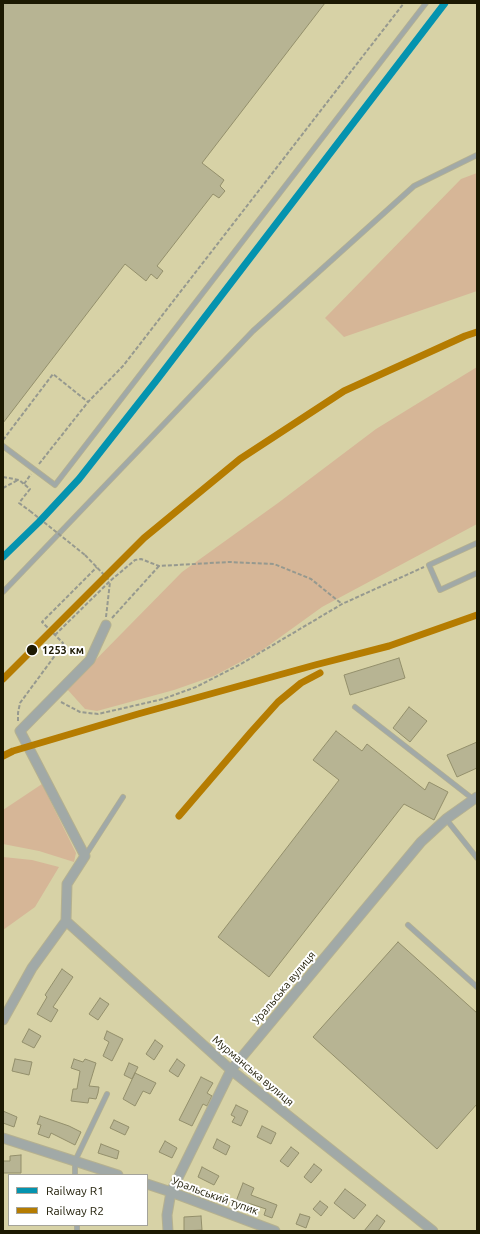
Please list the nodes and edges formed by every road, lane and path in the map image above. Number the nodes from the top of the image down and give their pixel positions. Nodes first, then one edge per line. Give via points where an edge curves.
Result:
1 (404, 3) edge
2 (426, 3) edge
3 (477, 155) edge
4 (88, 402) junction
5 (3, 434) edge
6 (3, 446) edge
7 (34, 470) junction
8 (3, 477) edge
9 (19, 480) junction
10 (24, 484) junction
11 (3, 488) edge
12 (477, 543) edge
13 (428, 565) junction
14 (159, 566) junction
15 (97, 567) junction
16 (477, 573) edge
17 (110, 581) junction
18 (3, 592) edge
19 (342, 604) junction
20 (106, 625) junction
21 (55, 635) junction
22 (52, 698) junction
23 (355, 707) dead end
24 (20, 731) junction
25 (123, 796) dead end
26 (475, 798) edge
27 (446, 819) junction
28 (85, 856) junction
29 (477, 858) edge
30 (66, 921) junction
31 (408, 925) dead end
32 (477, 987) edge
33 (3, 1020) edge
34 (231, 1070) junction
35 (107, 1094) dead end
36 (3, 1138) edge
37 (75, 1162) junction
38 (76, 1174) edge
39 (115, 1174) edge
40 (148, 1184) edge
41 (171, 1192) junction
42 (168, 1231) edge
43 (275, 1231) edge
44 (432, 1231) edge

1 - 4 path via 123,366
2 - 7 lane via 55,485
3 - 18 lane via 414,186 253,331
4 - 5 path via 53,374 6,436
4 - 7 path
6 - 7 lane
7 - 10 path
8 - 9 path
9 - 10 path
9 - 11 path
10 - 15 path, bridge via 30,489 19,503
12 - 13 lane
13 - 16 lane via 440,590
13 - 19 path
14 - 17 path via 142,559 135,560
14 - 19 path via 229,562 274,564 311,579
14 - 20 path
15 - 17 path
15 - 21 path via 42,622
17 - 20 path
17 - 21 path
19 - 22 path via 241,664 196,687 162,699 89,714
20 - 22 street via 90,660
21 - 24 path via 63,643 62,646 20,704
22 - 24 street
23 - 26 lane
24 - 28 street
25 - 28 lane
26 - 27 street, Уральська вулиця
27 - 29 lane
27 - 34 street, Уральська вулиця via 421,842
28 - 30 street via 67,884
30 - 33 street via 32,968
30 - 34 street, Мурманська вулиця
31 - 32 lane
34 - 41 street, Уральська вулиця
34 - 44 street, Мурманська вулиця
35 - 37 lane
36 - 37 street
37 - 38 lane
37 - 39 street
40 - 41 street, Уральський тупик
41 - 42 street, Уральська вулиця via 167,1215
41 - 43 street, Уральський тупик

